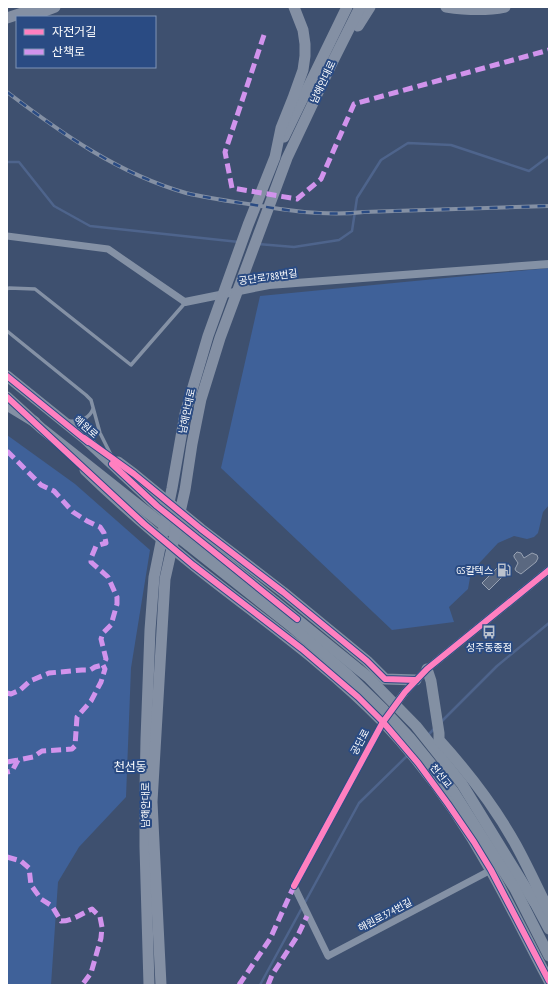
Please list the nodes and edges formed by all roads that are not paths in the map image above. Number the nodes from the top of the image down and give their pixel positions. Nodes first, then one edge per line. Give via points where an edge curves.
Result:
1 (40, 7) edge
2 (55, 7) edge
3 (294, 7) edge
4 (347, 7) edge
5 (360, 7) edge
6 (370, 7) edge
7 (446, 7) edge
8 (505, 7) edge
9 (32, 16) edge
10 (7, 18) edge
11 (337, 54) junction
12 (275, 157) junction
13 (7, 236) edge
14 (549, 264) edge
15 (7, 289) edge
16 (185, 302) junction
17 (7, 331) edge
18 (7, 376) edge
19 (7, 397) edge
20 (7, 404) edge
21 (93, 408) junction
22 (58, 417) junction
23 (38, 425) junction
24 (84, 438) junction
25 (112, 457) junction
26 (549, 570) edge
27 (160, 578) junction
28 (295, 623) junction
29 (371, 665) junction
30 (427, 669) junction
31 (416, 680) junction
32 (342, 684) junction
33 (383, 722) junction
34 (491, 870) junction
35 (549, 911) edge
36 (307, 916) joint
37 (549, 929) edge
38 (549, 956) edge
39 (549, 981) edge
40 (149, 985) edge
41 (161, 985) edge

1 - 10 highway
2 - 9 highway
3 - 12 highway via 303,30 305,56 303,70 280,128
4 - 12 highway, 남해안대로
5 - 11 highway, 남해안대로
6 - 11 highway
7 - 8 highway via 478,10
11 - 27 highway, 남해안대로 via 287,158 220,338 201,399 185,490
12 - 27 highway, 남해안대로 via 208,336 185,414
13 - 16 street via 108,250
14 - 16 street, 공단로788번길 via 269,285
15 - 16 lane via 35,289 131,366
17 - 21 lane via 86,395 91,400
18 - 22 main road, 해원로
19 - 23 main road
20 - 23 highway
21 - 22 lane via 82,420 73,422
21 - 25 lane via 100,433
22 - 24 main road, 해원로
23 - 28 main road
23 - 32 main road via 97,482 192,565 302,649
24 - 25 main road
24 - 28 main road, 해원로 via 157,506
25 - 29 main road
26 - 30 street, 공단로
27 - 40 highway, 남해안대로 via 150,630 146,739 145,847
27 - 41 highway, 남해안대로 via 152,802
28 - 37 main road, 천선교 via 368,678 416,726 462,784
28 - 38 main road, 천선교 via 383,709 453,791 515,889
29 - 31 main road via 385,679
29 - 32 main road via 377,680 369,692 360,693
30 - 31 street, 공단로
30 - 35 main road via 439,740 460,763 491,805 516,845
31 - 33 street, 공단로
32 - 33 main road
33 - 34 main road via 453,810
33 - 36 street, 공단로 via 295,889
34 - 36 street, 해원로374번길 via 328,956
34 - 39 main road

